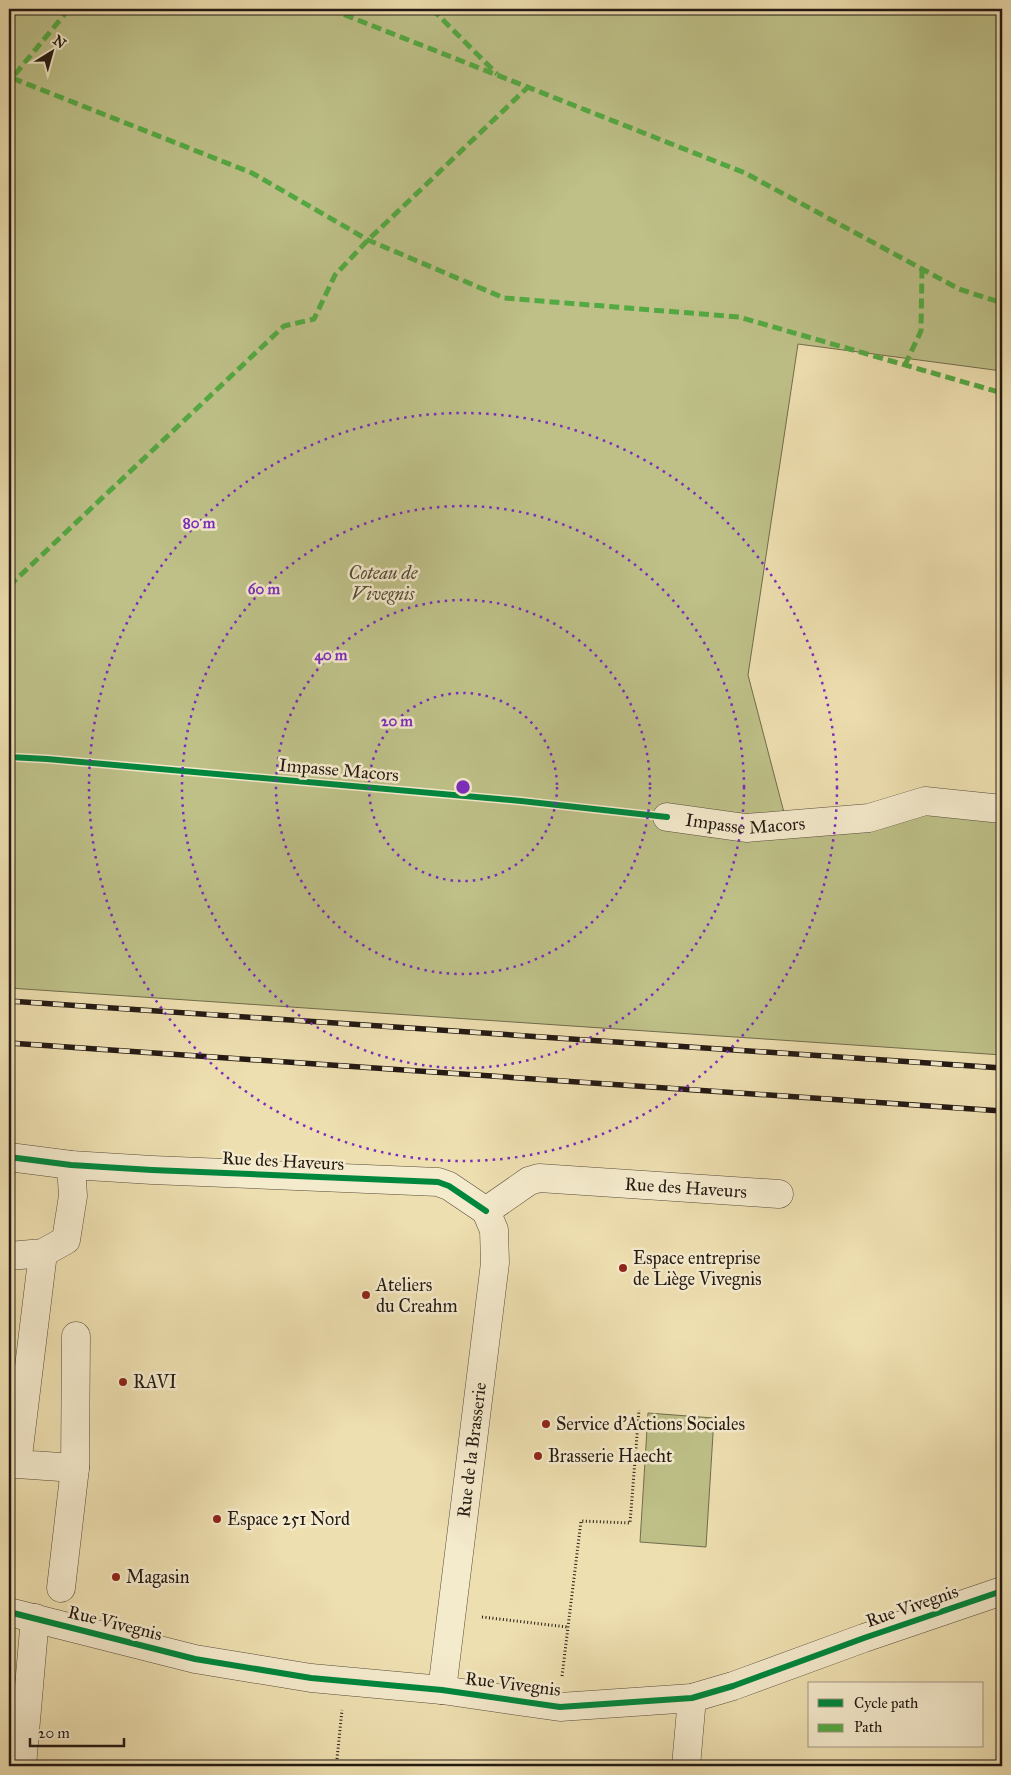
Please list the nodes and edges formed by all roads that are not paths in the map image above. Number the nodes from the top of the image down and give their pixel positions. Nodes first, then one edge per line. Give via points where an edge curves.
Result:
1 (1002, 809) edge
2 (667, 817) dead end
3 (9, 1158) edge
4 (71, 1165) junction
5 (779, 1194) dead end
6 (486, 1211) junction
7 (43, 1253) junction
8 (9, 1256) edge
9 (76, 1336) dead end
10 (75, 1468) junction
11 (61, 1588) dead end
12 (1002, 1591) edge
13 (9, 1612) edge
14 (35, 1618) junction
15 (442, 1690) junction
16 (692, 1698) junction
17 (22, 1766) edge
18 (686, 1766) edge

1 - 2 street, Impasse Macors via 925,801 870,818 746,828
3 - 4 street, Rue des Haveurs
4 - 6 street, Rue des Haveurs via 438,1182
4 - 7 street via 73,1196 66,1240
5 - 6 street, Rue des Haveurs via 539,1178 529,1181
6 - 15 street, Rue de la Brasserie via 494,1230 495,1263
7 - 8 street
7 - 10 street via 17,1464
9 - 10 street
10 - 11 street
12 - 16 street, Rue Vivegnis
13 - 14 street, Rue Vivegnis
14 - 15 street, Rue Vivegnis via 195,1659 311,1678
14 - 17 street
15 - 16 street, Rue Vivegnis via 560,1707
16 - 18 street

